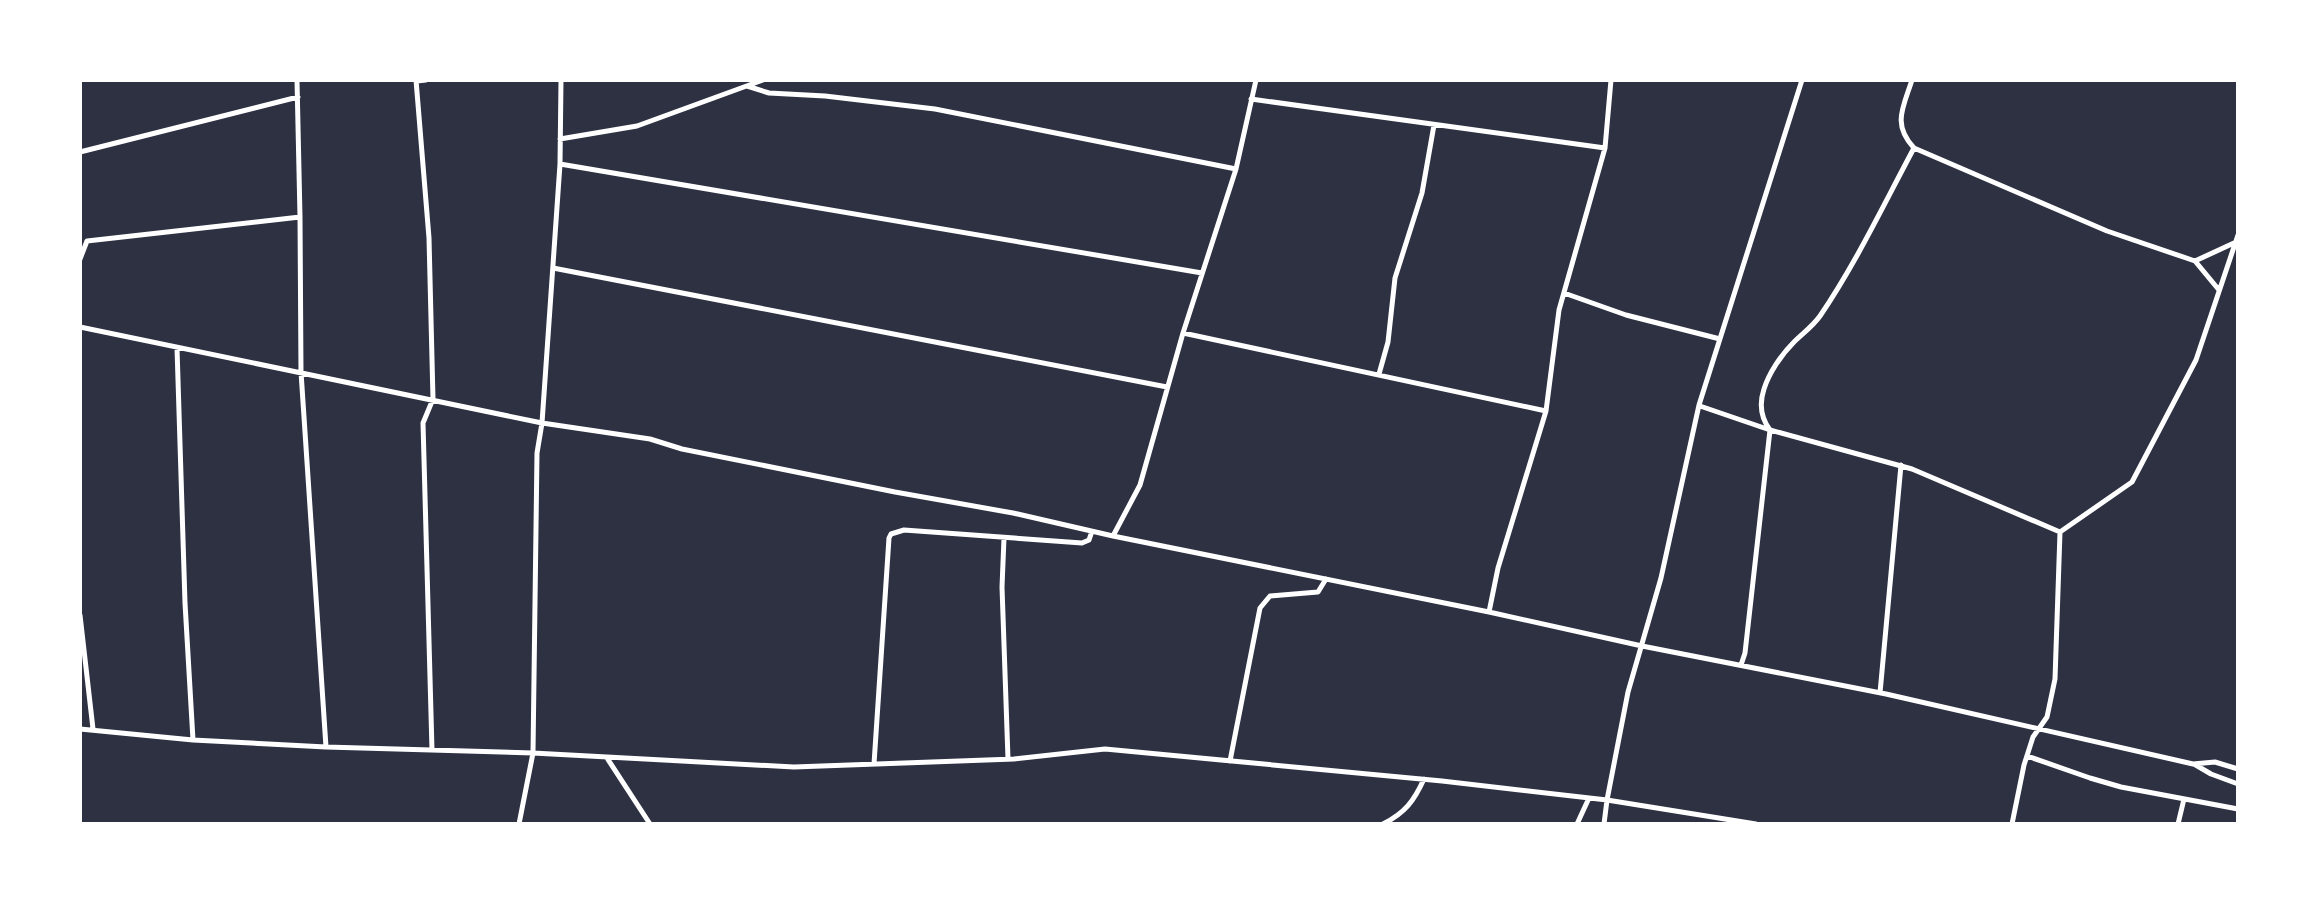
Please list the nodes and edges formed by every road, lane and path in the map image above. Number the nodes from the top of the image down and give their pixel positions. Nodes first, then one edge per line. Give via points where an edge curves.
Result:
1 (297, 80) edge
2 (416, 80) edge
3 (426, 80) edge
4 (561, 80) edge
5 (763, 80) edge
6 (1256, 80) edge
7 (1611, 80) edge
8 (1802, 80) edge
9 (1912, 80) edge
10 (747, 86) junction
11 (298, 97) junction
12 (1251, 99) junction
13 (1434, 125) junction
14 (560, 139) junction
15 (1605, 148) junction
16 (1914, 148) junction
17 (80, 152) edge
18 (560, 164) junction
19 (1236, 169) junction
20 (300, 217) junction
21 (2238, 235) edge
22 (2235, 243) junction
23 (80, 259) edge
24 (2195, 261) junction
25 (553, 268) junction
26 (1202, 273) junction
27 (2219, 290) junction
28 (1564, 293) junction
29 (80, 327) edge
30 (1183, 333) junction
31 (1720, 339) junction
32 (177, 348) junction
33 (301, 372) junction
34 (1379, 374) junction
35 (1167, 387) junction
36 (433, 399) junction
37 (1699, 405) junction
38 (1546, 411) junction
39 (542, 423) junction
40 (1770, 430) junction
41 (1901, 465) junction
42 (1092, 531) junction
43 (2060, 532) junction
44 (1113, 536) junction
45 (1004, 538) junction
46 (1326, 579) junction
47 (1489, 612) junction
48 (80, 615) edge
49 (1642, 646) junction
50 (1741, 665) junction
51 (1880, 693) junction
52 (2039, 728) junction
53 (80, 729) edge
54 (93, 729) junction
55 (193, 740) junction
56 (326, 747) junction
57 (432, 750) junction
58 (533, 753) junction
59 (2027, 756) junction
60 (606, 758) junction
61 (1008, 759) junction
62 (1230, 761) junction
63 (874, 764) junction
64 (2193, 764) junction
65 (2238, 769) edge
66 (1424, 779) junction
67 (2238, 784) edge
68 (1589, 798) junction
69 (2184, 799) junction
70 (1607, 800) junction
71 (2238, 809) edge
72 (519, 824) edge
73 (650, 824) edge
74 (1383, 824) edge
75 (1577, 824) edge
76 (1604, 824) edge
77 (1756, 824) edge
78 (2012, 824) edge
79 (2178, 824) edge

1 - 11 street
2 - 3 street
2 - 36 street via 429,238
4 - 14 street
5 - 10 street
6 - 12 street
7 - 15 street
8 - 31 street
9 - 16 street via 1900,117 1902,135
10 - 14 street via 637,126
10 - 19 street via 769,93 935,109
11 - 17 street
11 - 20 street
12 - 13 street
12 - 19 street
13 - 15 street
13 - 34 street via 1422,193 1395,278
14 - 18 street
15 - 28 street
16 - 24 street via 2107,231
16 - 40 street via 1817,321 1769,376 1761,411
18 - 25 street
18 - 26 street
19 - 26 street
20 - 23 street via 87,241
20 - 33 street
21 - 22 street
22 - 24 street
22 - 27 street
24 - 27 street
25 - 35 street
25 - 39 street
26 - 30 street
27 - 43 street via 2196,360 2132,482
28 - 31 street
28 - 38 street
29 - 32 street
30 - 34 street
30 - 35 street
31 - 37 street
32 - 33 street
32 - 55 street
33 - 36 street
33 - 56 street
34 - 38 street
35 - 44 street via 1140,485
36 - 39 street
36 - 57 street via 423,423
37 - 40 street
37 - 49 street
38 - 47 street
39 - 42 street via 650,439
39 - 58 street via 537,453
40 - 41 street
40 - 50 street
41 - 43 street
41 - 51 street
42 - 44 street
42 - 45 street via 1082,543
43 - 52 street via 2055,679 2047,717
44 - 46 street
45 - 61 street
45 - 63 street via 904,530 891,534
46 - 47 street
46 - 62 street via 1318,592 1270,596 1260,608
47 - 49 street
48 - 54 street
49 - 50 street
49 - 70 street
50 - 51 street
51 - 52 street
52 - 59 street
52 - 64 street
53 - 54 street
54 - 55 street
55 - 56 street
56 - 57 street
57 - 58 street
58 - 60 street
58 - 72 street
59 - 69 street via 2090,778
59 - 78 street
60 - 63 street via 794,767
60 - 73 street
61 - 62 street via 1105,749
61 - 63 street
62 - 66 street
64 - 65 street via 2215,762
64 - 67 street
66 - 68 street
66 - 74 street via 1415,800
68 - 70 street
68 - 75 street
69 - 71 street
69 - 79 street
70 - 76 street
70 - 77 street

